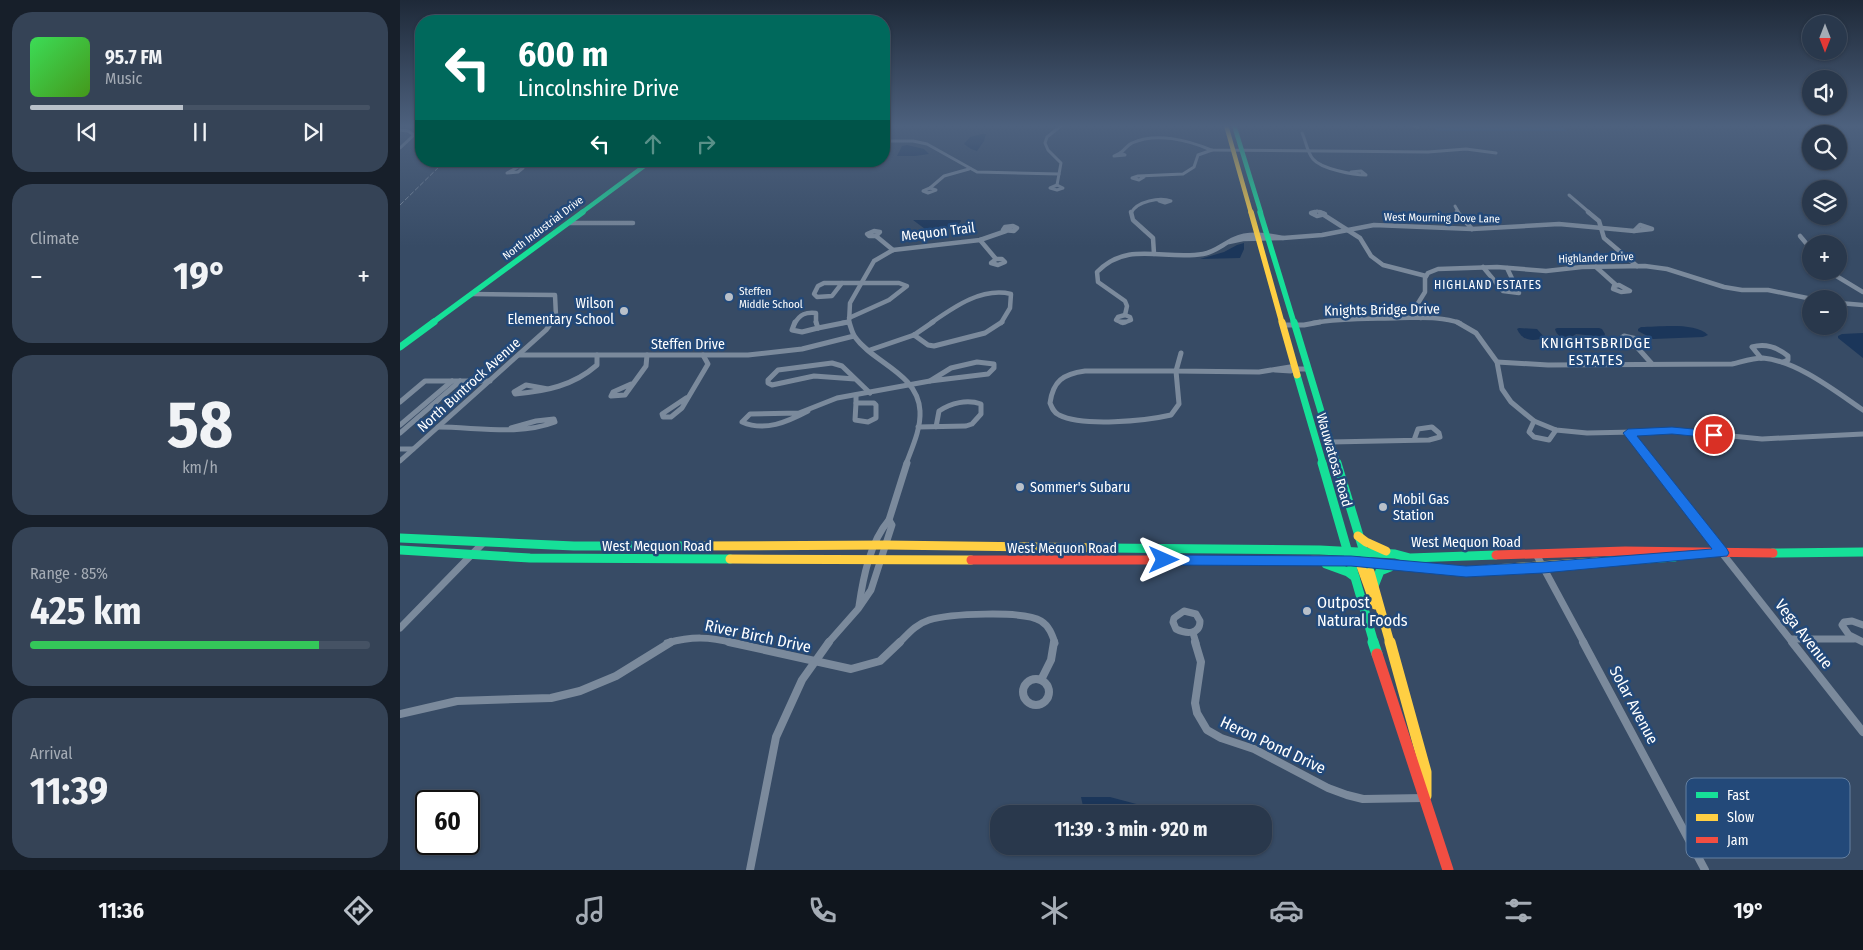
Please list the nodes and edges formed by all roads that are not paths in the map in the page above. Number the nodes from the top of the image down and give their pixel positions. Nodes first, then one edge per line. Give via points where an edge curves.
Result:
1 (963, 166) edge
2 (1061, 166) edge
3 (1195, 166) edge
4 (1241, 166) edge
5 (1243, 166) edge
6 (1325, 166) edge
7 (643, 167) edge
8 (969, 169) junction
9 (1351, 172) dead end
10 (1059, 174) junction
11 (1144, 177) dead end
12 (1057, 185) dead end
13 (930, 188) dead end
14 (1569, 195) dead end
15 (1159, 201) dead end
16 (1455, 206) dead end
17 (1324, 215) dead end
18 (568, 223) junction
19 (633, 223) dead end
20 (1601, 228) junction
21 (1348, 229) junction
22 (1472, 229) junction
23 (1006, 231) dead end
24 (1634, 231) dead end
25 (876, 236) dead end
26 (1259, 237) junction
27 (1268, 237) junction
28 (980, 240) junction
29 (893, 250) junction
30 (1154, 254) junction
31 (996, 259) dead end
32 (1637, 266) junction
33 (1483, 267) junction
34 (1596, 267) junction
35 (1507, 268) junction
36 (1426, 276) junction
37 (1843, 280) edge
38 (861, 282) junction
39 (842, 283) junction
40 (1616, 286) dead end
41 (1863, 292) edge
42 (472, 294) junction
43 (1802, 297) edge
44 (1847, 304) edge
45 (1863, 305) edge
46 (1125, 315) dead end
47 (1421, 318) junction
48 (849, 320) junction
49 (1283, 325) junction
50 (1294, 325) junction
51 (818, 328) junction
52 (914, 335) junction
53 (854, 336) junction
54 (1636, 346) dead end
55 (400, 347) edge
56 (870, 350) junction
57 (1181, 353) dead end
58 (519, 355) junction
59 (597, 355) junction
60 (647, 355) junction
61 (703, 355) junction
62 (1761, 358) junction
63 (1497, 362) junction
64 (1783, 362) junction
65 (1652, 364) junction
66 (1294, 369) junction
67 (1307, 369) junction
68 (1176, 371) junction
69 (855, 379) junction
70 (452, 381) junction
71 (460, 381) junction
72 (490, 381) junction
73 (928, 382) junction
74 (631, 384) dead end
75 (910, 386) junction
76 (548, 389) junction
77 (870, 393) junction
78 (856, 395) junction
79 (686, 398) dead end
80 (400, 402) edge
81 (856, 403) junction
82 (1863, 410) edge
83 (808, 411) junction
84 (1534, 422) junction
85 (400, 425) edge
86 (438, 427) junction
87 (918, 427) junction
88 (936, 427) junction
89 (511, 428) junction
90 (1556, 430) junction
91 (1628, 433) junction
92 (400, 434) edge
93 (1863, 434) edge
94 (1414, 440) dead end
95 (1331, 442) junction
96 (413, 449) junction
97 (400, 450) edge
98 (400, 461) edge
99 (1331, 490) junction
100 (889, 520) junction
101 (1342, 530) junction
102 (1358, 536) junction
103 (400, 538) edge
104 (484, 542) junction
105 (876, 545) junction
106 (886, 545) junction
107 (621, 546) junction
108 (778, 546) junction
109 (400, 550) edge
110 (1323, 550) junction
111 (1863, 552) edge
112 (1722, 553) junction
113 (473, 554) junction
114 (1395, 554) junction
115 (1536, 554) junction
116 (1357, 557) junction
117 (614, 558) junction
118 (1410, 558) junction
119 (772, 560) junction
120 (870, 560) junction
121 (881, 560) junction
122 (1275, 561) junction
123 (1301, 561) junction
124 (1396, 566) junction
125 (1414, 567) junction
126 (1543, 567) junction
127 (1355, 578) junction
128 (1374, 586) junction
129 (859, 606) junction
130 (1384, 623) junction
131 (1863, 625) edge
132 (400, 628) edge
133 (1193, 632) dead end
134 (1790, 639) junction
135 (1854, 639) junction
136 (1863, 642) edge
137 (814, 662) junction
138 (1042, 680) dead end
139 (400, 714) edge
140 (1863, 732) edge
141 (1426, 798) junction
142 (1686, 834) edge
143 (1699, 858) edge
144 (750, 870) edge
145 (1448, 870) edge
146 (1705, 870) edge

1 - 8 street
2 - 10 street
3 - 11 street via 1189,172
4 - 26 main road, Wauwatosa Road
5 - 27 main road, Wauwatosa Road
6 - 9 street
7 - 18 main road, North Industrial Drive
8 - 10 street via 988,174
8 - 13 street via 944,176
10 - 12 street
14 - 20 street via 1599,221
15 - 30 street via 1136,205 1131,212 1133,220 1153,238
16 - 22 street
17 - 21 street
18 - 19 street
18 - 42 main road, North Industrial Drive
20 - 22 street, West Mourning Dove Lane via 1559,224
20 - 24 street, West Mourning Dove Lane
20 - 32 street via 1604,238
21 - 22 street, West Mourning Dove Lane via 1395,225
21 - 27 street, West Mourning Dove Lane via 1322,235
21 - 36 street via 1360,238 1374,260
23 - 28 street, Mequon Trail
25 - 29 street
26 - 27 street, West Mourning Dove Lane
26 - 30 street, West Mourning Dove Lane via 1229,242 1217,250 1198,254
26 - 49 main road, Wauwatosa Road
27 - 50 main road, Wauwatosa Road
28 - 29 street, Mequon Trail
28 - 31 street
29 - 38 street, Mequon Trail via 874,261
30 - 46 street, West Mourning Dove Lane via 1119,257 1097,272 1098,282 1125,301
32 - 34 street, Highlander Drive
32 - 43 street, Highlander Drive via 1667,269 1724,287 1768,290
33 - 35 street, Highlander Drive
33 - 35 street via 1503,291 1519,293
33 - 36 street, Highlander Drive via 1438,269
34 - 35 street, Highlander Drive
34 - 40 street
36 - 47 street via 1425,292 1415,308
37 - 41 street
38 - 39 street
38 - 48 street, Mequon Trail via 850,303
38 - 48 street via 899,282 907,286
39 - 39 street via 824,282 814,294 817,297 832,296
42 - 55 main road, North Industrial Drive
42 - 58 street, North Buntrock Avenue via 555,295 556,316 553,322
44 - 45 street
47 - 50 street, Knights Bridge Drive via 1338,319
47 - 63 street, Knights Bridge Drive via 1452,320 1470,328
48 - 51 street
48 - 53 street
49 - 50 street, Knights Bridge Drive
49 - 66 main road, Wauwatosa Road
50 - 67 main road, Wauwatosa Road
51 - 51 street via 816,313 809,312 797,318 792,330 802,332
52 - 52 street via 934,346 985,334 1006,319 1012,294 996,293 967,300
52 - 56 street
53 - 56 street
53 - 61 street, Steffen Drive via 776,353
54 - 65 street
56 - 75 street via 896,370
57 - 68 street
58 - 59 street, Steffen Drive
58 - 72 street, North Buntrock Avenue
59 - 60 street, Steffen Drive
59 - 76 street via 597,365 587,375 559,388
60 - 61 street, Steffen Drive
60 - 74 street via 646,366
61 - 79 street via 708,364
62 - 64 street
62 - 64 street via 1752,347 1761,344 1777,348 1788,356 1788,360
62 - 65 street via 1732,364
63 - 65 street
63 - 84 street, Knights Bridge Drive via 1502,389
64 - 82 street
66 - 67 street
66 - 68 street
66 - 99 main road, Wauwatosa Road
67 - 95 main road, Wauwatosa Road
68 - 68 street via 1075,372 1054,383 1050,403 1057,414 1068,419 1161,418 1171,415 1179,404
69 - 69 street via 842,366 832,363 778,370 768,380 772,385 814,376
69 - 77 street
70 - 71 street
70 - 80 street via 425,381
70 - 85 street
71 - 72 street
71 - 92 street
72 - 86 street, North Buntrock Avenue
73 - 73 street via 988,374 994,364 968,363 936,374
73 - 75 street
75 - 77 street
75 - 87 street via 920,410
76 - 76 street via 526,385 514,392 515,394
77 - 78 street
78 - 81 street
78 - 83 street via 830,400
81 - 81 street via 857,422 876,418 876,404
83 - 83 street via 750,414 742,422 747,426 782,424
84 - 90 street
84 - 90 street via 1529,432 1541,440 1549,440
86 - 89 street
86 - 96 street, North Buntrock Avenue
87 - 88 street
87 - 100 street
88 - 88 street via 972,424 981,414 981,404 972,402 946,407 939,411
89 - 89 street via 549,426 555,422 547,419
90 - 91 street
91 - 93 street via 1681,431 1762,439
91 - 112 street, Vega Avenue
94 - 95 street
95 - 102 main road, Wauwatosa Road
96 - 97 street
96 - 98 street, North Buntrock Avenue
99 - 101 main road, Wauwatosa Road
99 - 116 main road via 1340,506
100 - 105 street via 884,524
100 - 106 street via 892,525
101 - 110 main road via 1335,545
101 - 116 main road, Wauwatosa Road
102 - 114 main road
102 - 116 main road, Wauwatosa Road
103 - 104 main road, West Mequon Road
104 - 107 main road, West Mequon Road
104 - 113 street
105 - 106 main road, West Mequon Road
105 - 108 main road, West Mequon Road
105 - 120 street
106 - 110 main road, West Mequon Road
106 - 121 street
107 - 108 main road, West Mequon Road
107 - 117 main road
108 - 119 main road
109 - 113 main road, West Mequon Road
110 - 116 main road, West Mequon Road
111 - 112 main road, West Mequon Road
112 - 115 main road, West Mequon Road via 1625,551
112 - 126 main road, West Mequon Road
112 - 134 street, Vega Avenue
113 - 117 main road, West Mequon Road
113 - 132 street
114 - 116 main road, West Mequon Road
114 - 118 main road, West Mequon Road
115 - 118 main road, West Mequon Road
115 - 126 street, Solar Avenue
116 - 118 main road
116 - 122 main road via 1291,556
116 - 123 main road, West Mequon Road
116 - 124 main road, West Mequon Road
116 - 127 main road, Wauwatosa Road
116 - 128 main road, Wauwatosa Road
116 - 130 main road via 1371,598
117 - 119 main road, West Mequon Road
118 - 125 main road
119 - 120 main road, West Mequon Road
120 - 121 main road, West Mequon Road
120 - 129 street
121 - 122 main road, West Mequon Road
121 - 129 street via 870,591
122 - 123 main road, West Mequon Road
123 - 127 main road via 1333,566
124 - 125 main road, West Mequon Road
124 - 128 main road via 1382,569
125 - 126 main road, West Mequon Road via 1466,571
126 - 142 street, Solar Avenue
127 - 141 main road, Wauwatosa Road via 1414,770
128 - 130 main road, Wauwatosa Road
129 - 137 street
130 - 141 main road, Wauwatosa Road via 1426,772
131 - 135 street via 1844,622 1842,628
133 - 141 street, Heron Pond Drive via 1202,662 1195,703 1207,730 1254,749 1347,795 1363,799
134 - 135 street
134 - 140 street, Vega Avenue
135 - 136 street
137 - 138 street, River Birch Drive via 851,669 880,661 917,626 948,615 1018,615 1041,621 1054,635 1053,656
137 - 139 street, River Birch Drive via 712,638 688,637 667,644 616,676 580,691 544,698 456,700
137 - 144 street via 798,686 771,752
141 - 145 main road, Wauwatosa Road
143 - 146 street, Solar Avenue

